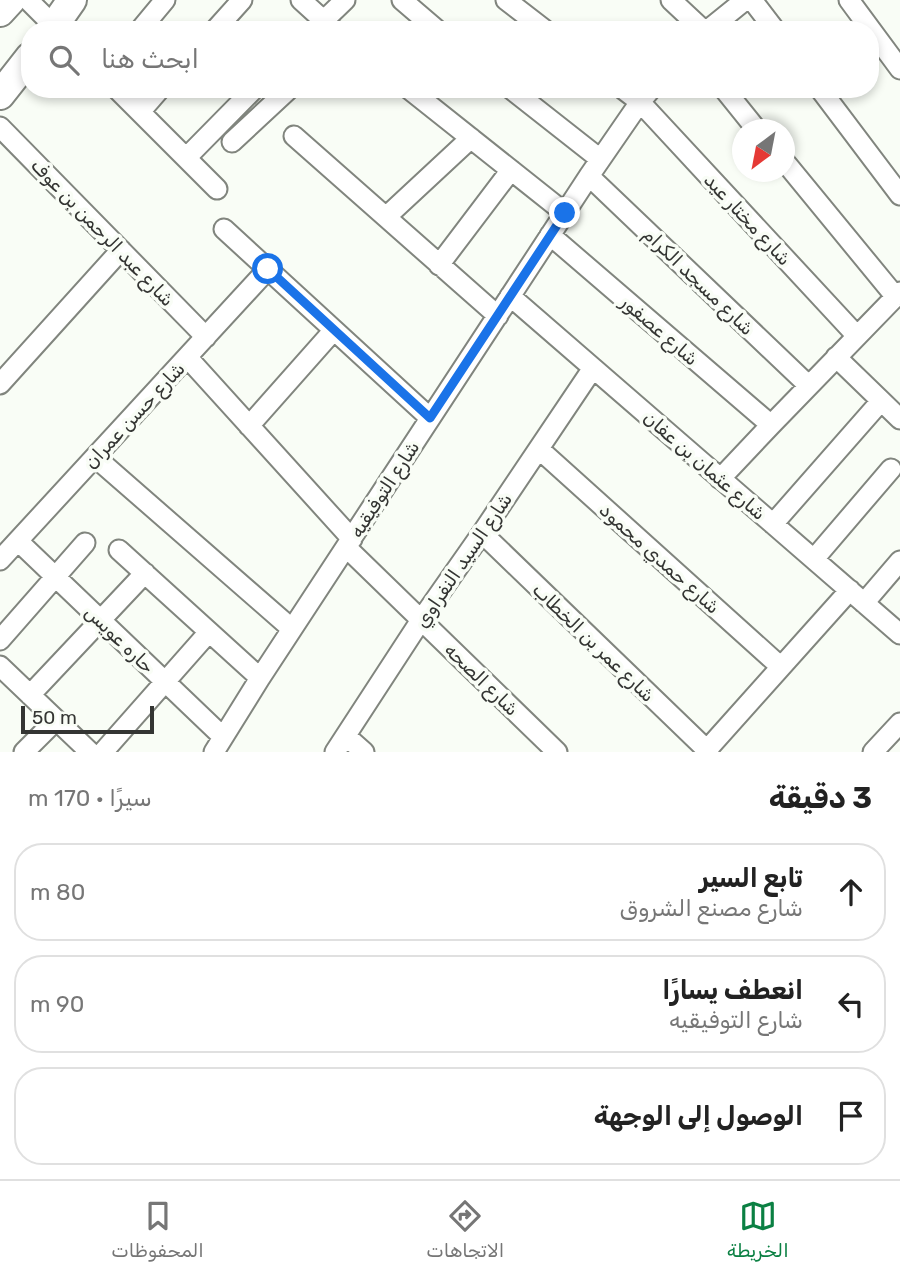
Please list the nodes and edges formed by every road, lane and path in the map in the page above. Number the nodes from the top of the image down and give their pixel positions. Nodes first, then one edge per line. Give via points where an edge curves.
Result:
1 (10, 0) edge
2 (28, 0) edge
3 (72, 0) edge
4 (165, 0) edge
5 (242, 0) edge
6 (301, 0) edge
7 (345, 0) edge
8 (402, 0) edge
9 (506, 0) edge
10 (671, 0) edge
11 (745, 0) edge
12 (752, 0) edge
13 (849, 0) edge
14 (0, 12) edge
15 (48, 21) edge
16 (58, 21) edge
17 (148, 21) edge
18 (223, 21) edge
19 (319, 21) edge
20 (329, 21) edge
21 (426, 21) edge
22 (533, 21) edge
23 (695, 21) edge
24 (717, 21) edge
25 (768, 21) edge
26 (865, 21) edge
27 (879, 41) edge
28 (21, 68) edge
29 (900, 69) edge
30 (0, 95) edge
31 (126, 98) edge
32 (152, 98) edge
33 (245, 98) edge
34 (279, 98) edge
35 (420, 98) edge
36 (522, 98) edge
37 (645, 98) edge
38 (648, 98) edge
39 (731, 98) edge
40 (827, 98) edge
41 (140, 112) junction
42 (748, 119) edge
43 (0, 127) edge
44 (294, 136) dead end
45 (471, 138) junction
46 (232, 142) dead end
47 (186, 158) junction
48 (600, 159) junction
49 (511, 170) junction
50 (795, 174) edge
51 (589, 176) junction
52 (217, 189) dead end
53 (900, 195) edge
54 (565, 213) junction
55 (386, 217) junction
56 (224, 229) dead end
57 (550, 235) junction
58 (121, 250) junction
59 (439, 265) junction
60 (268, 269) junction
61 (898, 294) edge
62 (510, 296) junction
63 (498, 316) junction
64 (334, 330) junction
65 (857, 336) junction
66 (206, 337) junction
67 (187, 357) junction
68 (836, 357) junction
69 (593, 368) junction
70 (0, 384) edge
71 (808, 386) junction
72 (881, 401) junction
73 (430, 418) junction
74 (900, 419) edge
75 (771, 425) junction
76 (249, 426) junction
77 (539, 449) junction
78 (95, 457) junction
79 (891, 469) dead end
80 (720, 479) junction
81 (773, 524) junction
82 (482, 533) junction
83 (18, 541) junction
84 (85, 543) dead end
85 (349, 543) junction
86 (119, 550) dead end
87 (814, 559) junction
88 (0, 560) edge
89 (900, 561) edge
90 (145, 573) junction
91 (55, 576) junction
92 (857, 597) junction
93 (101, 620) junction
94 (421, 620) junction
95 (292, 629) junction
96 (209, 632) junction
97 (900, 634) edge
98 (0, 640) edge
99 (0, 666) edge
100 (781, 667) junction
101 (260, 678) junction
102 (165, 682) junction
103 (30, 695) junction
104 (57, 720) junction
105 (900, 723) edge
106 (340, 744) edge
107 (218, 745) edge
108 (707, 751) edge
109 (24, 752) edge
110 (90, 752) edge
111 (103, 752) edge
112 (364, 752) edge
113 (557, 752) edge
114 (873, 752) edge

1 - 14 street
2 - 15 street
3 - 16 street
4 - 17 street
5 - 18 street
6 - 19 street
7 - 20 street
8 - 21 street
9 - 22 street
10 - 23 street
11 - 24 street
12 - 25 street
13 - 26 street
27 - 29 street
28 - 30 street
31 - 41 street
32 - 41 street
33 - 47 street
34 - 46 street
35 - 45 street
36 - 48 street
37 - 48 street, شارع التوفيقيه
38 - 65 street, شارع مختار عيد
39 - 42 street
40 - 53 street
41 - 47 street
43 - 58 street, شارع عبد الرحمن بن عوف
44 - 55 street
45 - 49 street
45 - 55 street
47 - 52 street
48 - 51 street, شارع التوفيقيه
49 - 54 street
49 - 59 street
50 - 61 street
51 - 54 street, شارع التوفيقيه
51 - 71 street, شارع مسجد الكرام
54 - 57 street, شارع التوفيقيه
55 - 59 street
56 - 60 street
57 - 62 street, شارع التوفيقيه
57 - 75 street, شارع عصفور
58 - 66 street, شارع عبد الرحمن بن عوف
58 - 70 street
59 - 63 street
60 - 64 street
60 - 66 street, شارع حسن عمران
61 - 65 street
62 - 63 street, شارع التوفيقيه
62 - 69 street, شارع عثمان بن عفان
63 - 73 street, شارع التوفيقيه
64 - 73 street
64 - 76 street
65 - 68 street
66 - 67 street, شارع حسن عمران
67 - 76 street, شارع الصحه
67 - 78 street, شارع حسن عمران
68 - 71 street
68 - 72 street
69 - 77 street, شارع السيد النفراوي
69 - 80 street, شارع عثمان بن عفان
71 - 75 street
72 - 74 street
72 - 81 street
73 - 85 street, شارع التوفيقيه
75 - 80 street
76 - 85 street, شارع الصحه
77 - 82 street, شارع السيد النفراوي
77 - 100 street, شارع حمدي محمود
78 - 83 street, شارع حسن عمران
78 - 95 street
79 - 87 street
80 - 81 street, شارع عثمان بن عفان
81 - 87 street, شارع عثمان بن عفان
82 - 94 street, شارع السيد النفراوي
82 - 108 street, شارع عمر بن الخطاب
83 - 88 street, شارع حسن عمران
83 - 91 street, حاره عويس
84 - 91 street
85 - 94 street, شارع الصحه
85 - 95 street, شارع التوفيقيه
86 - 90 street
87 - 92 street, شارع عثمان بن عفان
89 - 92 street
90 - 93 street
90 - 96 street
91 - 93 street, حاره عويس
91 - 98 street
92 - 97 street, شارع عثمان بن عفان
92 - 100 street
93 - 102 street, حاره عويس
93 - 103 street
94 - 106 street, شارع السيد النفراوي
94 - 113 street, شارع الصحه
95 - 101 street, شارع التوفيقيه
96 - 101 street
96 - 102 street
99 - 103 street
100 - 108 street
101 - 107 street, شارع التوفيقيه
102 - 107 street, حاره عويس
102 - 111 street
103 - 104 street
104 - 109 street
104 - 110 street
105 - 114 street
106 - 112 street

